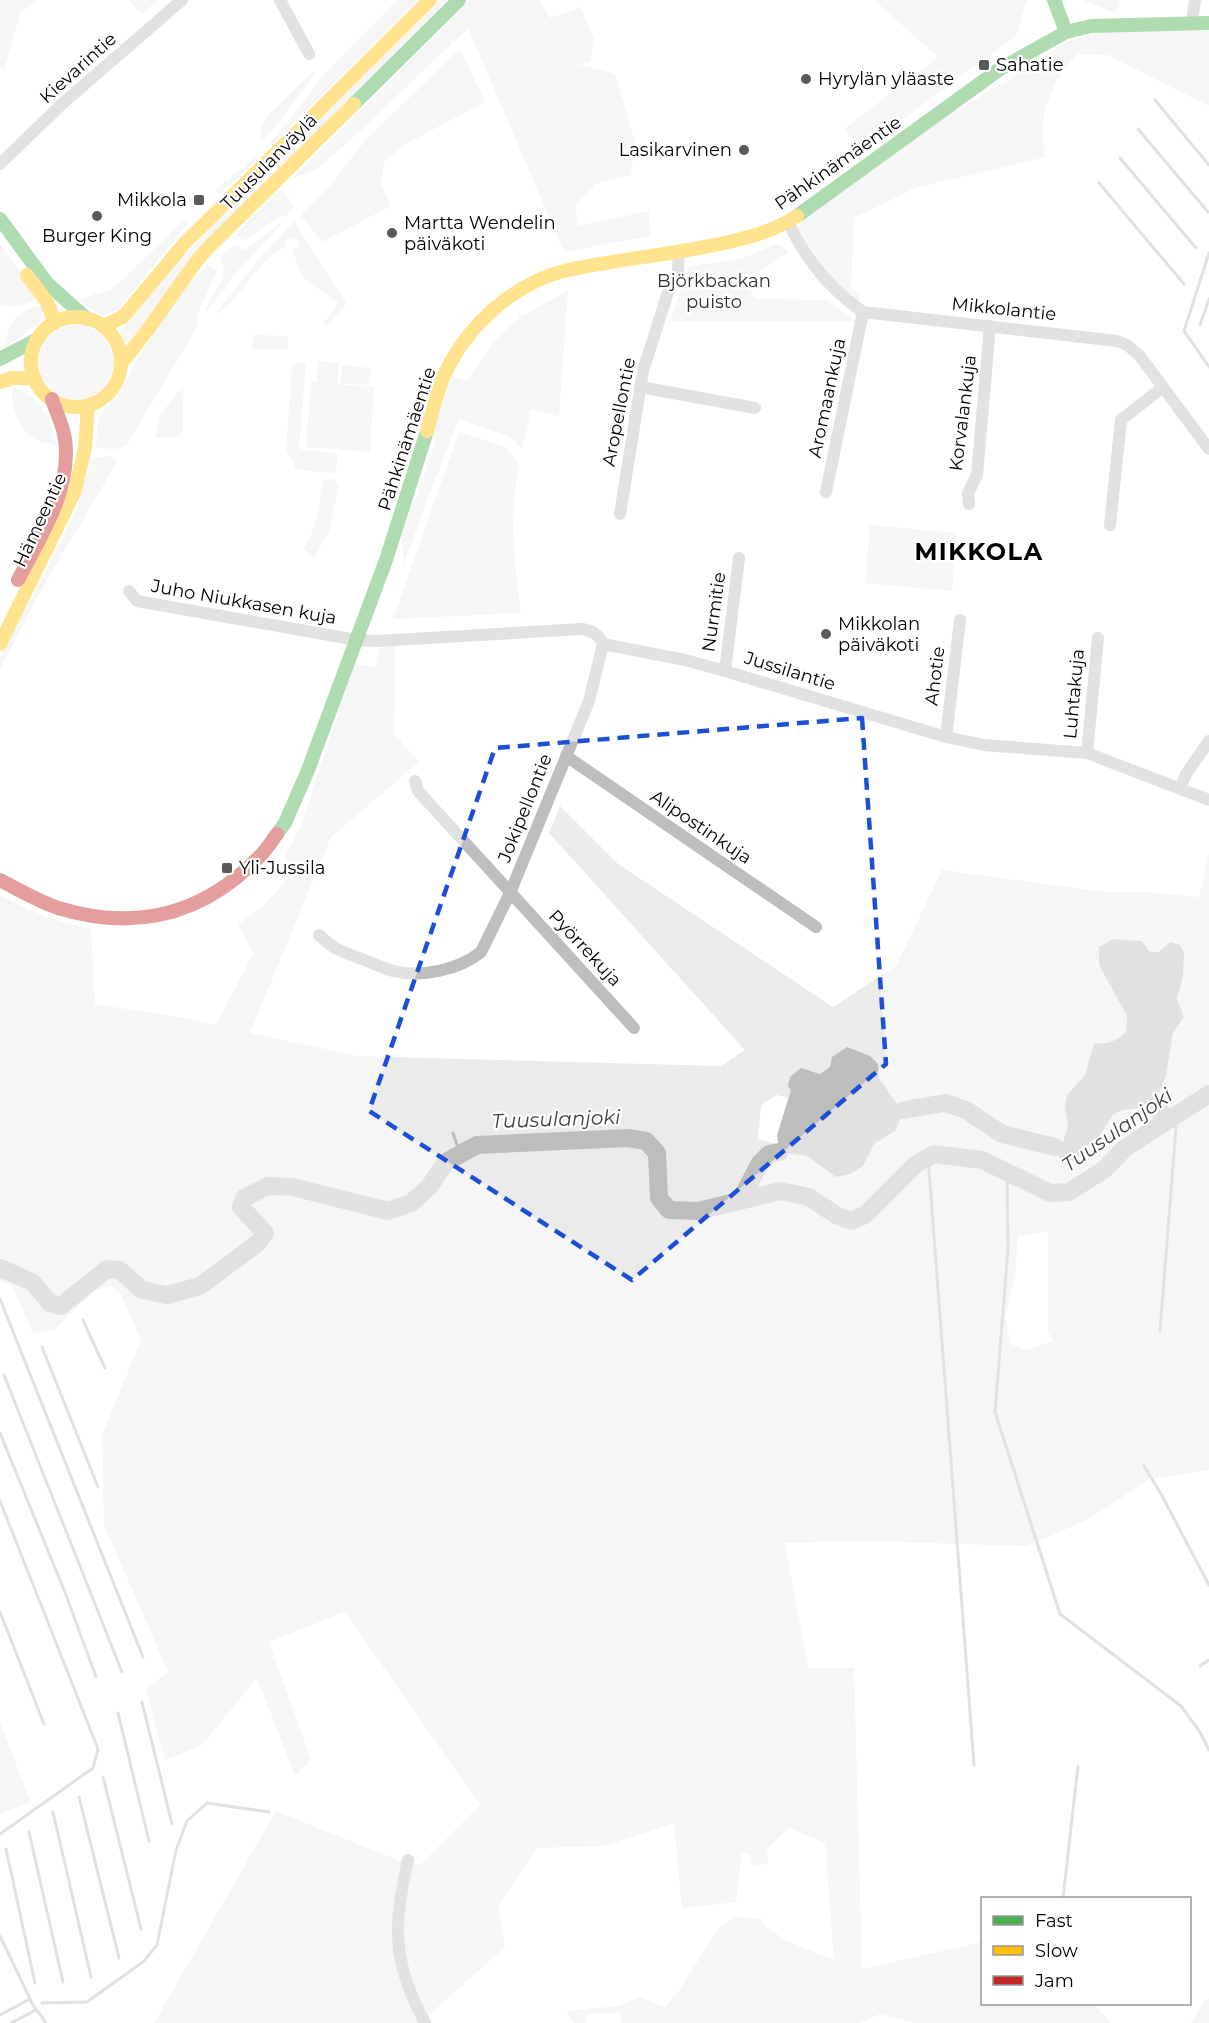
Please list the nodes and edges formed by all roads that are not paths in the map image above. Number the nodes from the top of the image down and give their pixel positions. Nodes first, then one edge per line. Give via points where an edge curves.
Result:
1 (182, 0) edge
2 (280, 0) edge
3 (430, 0) edge
4 (459, 0) edge
5 (1054, 0) edge
6 (1195, 0) edge
7 (1192, 22) junction
8 (1209, 23) edge
9 (1066, 32) junction
10 (309, 54) dead end
11 (0, 164) edge
12 (0, 219) edge
13 (788, 222) junction
14 (0, 235) edge
15 (679, 251) junction
16 (863, 312) junction
17 (87, 319) junction
18 (55, 323) junction
19 (103, 326) junction
20 (990, 326) junction
21 (38, 339) junction
22 (0, 359) edge
23 (121, 363) junction
24 (35, 378) junction
25 (0, 382) edge
26 (640, 387) junction
27 (1163, 387) junction
28 (52, 399) junction
29 (88, 405) junction
30 (755, 408) dead end
31 (1209, 448) edge
32 (826, 492) dead end
33 (969, 504) dead end
34 (620, 514) dead end
35 (1110, 525) dead end
36 (739, 558) dead end
37 (129, 591) dead end
38 (0, 618) edge
39 (960, 620) dead end
40 (1098, 638) dead end
41 (357, 640) junction
42 (0, 644) edge
43 (603, 644) junction
44 (724, 670) junction
45 (946, 737) junction
46 (1209, 741) edge
47 (1087, 753) junction
48 (566, 756) junction
49 (415, 781) dead end
50 (1180, 788) junction
51 (1209, 800) edge
52 (0, 880) edge
53 (510, 893) junction
54 (816, 927) dead end
55 (319, 935) dead end
56 (634, 1028) dead end
57 (408, 1860) dead end
58 (425, 2023) edge

1 - 11 street, Kievarintie via 62,104
2 - 10 street
3 - 19 street, Tuusulanväylä via 184,244 123,317
4 - 23 street, Tuusulanväylä via 205,251
5 - 9 street
6 - 7 street
7 - 8 street, Pähkinämäentie
7 - 9 street, Pähkinämäentie via 1091,26
9 - 13 street, Pähkinämäentie via 1000,69
12 - 17 street via 47,283
13 - 15 street, Pähkinämäentie via 765,233
13 - 16 street via 803,250 828,282 844,300
14 - 18 street via 47,302
15 - 26 street, Aropellontie via 678,272 670,286
15 - 41 street, Pähkinämäentie via 550,275 499,306 474,329 443,379
16 - 20 street, Mikkolantie
16 - 32 street, Aromaankuja
17 - 18 street
17 - 19 street
18 - 21 street
19 - 23 street via 118,346
20 - 27 street, Mikkolantie via 1117,341 1139,355
20 - 33 street, Korvalankuja via 977,475 968,494
21 - 22 street
21 - 24 street via 32,362
23 - 29 street via 114,386
24 - 25 street
24 - 28 street
26 - 30 street
26 - 34 street, Aropellontie
27 - 31 street, Mikkolantie
27 - 35 street via 1121,420
28 - 29 street via 72,406
28 - 38 street, Hämeentie via 66,440 65,479
29 - 42 street, Hämeentie via 81,472 75,490
36 - 44 street, Nurmitie
37 - 41 street, Juho Niukkasen kuja via 137,601
39 - 45 street, Ahotie
40 - 47 street, Luhtakuja
41 - 43 street, Jussilantie via 582,629 592,631
41 - 52 street, Pähkinämäentie via 285,823 258,860 220,890 190,906 156,917 120,919 56,908
43 - 44 street, Jussilantie
43 - 48 street, Jokipellontie via 589,701
44 - 45 street, Jussilantie
45 - 47 street, Jussilantie via 984,745
46 - 50 street
47 - 50 street, Jussilantie
48 - 53 street, Jokipellontie
48 - 54 street, Alipostinkuja
49 - 53 street, Pyörrekuja via 418,791
50 - 51 street, Jussilantie
53 - 55 street, Jokipellontie via 481,952 452,967 417,974 393,971 333,948
53 - 56 street, Pyörrekuja
57 - 58 street via 397,1921 398,1947 406,1981

